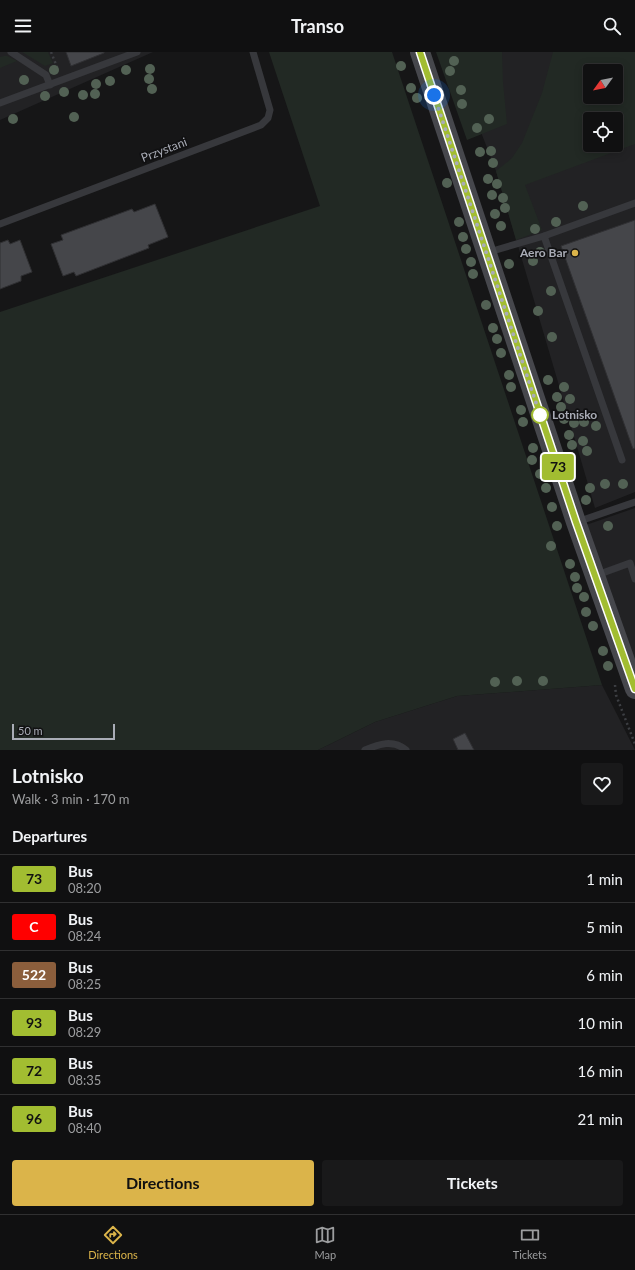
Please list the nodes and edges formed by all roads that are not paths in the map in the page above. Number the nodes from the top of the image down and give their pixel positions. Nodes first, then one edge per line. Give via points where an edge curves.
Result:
1 (11, 52) edge
2 (137, 52) edge
3 (253, 52) edge
4 (420, 52) edge
5 (50, 85) junction
6 (0, 103) edge
7 (635, 203) edge
8 (0, 224) edge
9 (544, 236) junction
10 (486, 253) junction
11 (622, 460) dead end
12 (635, 502) edge
13 (576, 522) junction
14 (595, 576) junction
15 (635, 576) edge
16 (631, 668) edge
17 (635, 689) edge
18 (365, 750) edge
19 (406, 750) edge

1 - 5 lane via 46,75
2 - 5 lane
3 - 8 lane, Przystani via 270,110 262,125
4 - 10 street
5 - 6 lane
7 - 9 lane
9 - 10 lane
9 - 11 lane
10 - 13 street
12 - 13 lane
13 - 14 street
14 - 15 lane via 630,563
14 - 16 street
16 - 17 street
18 - 19 lane via 380,743 392,743

